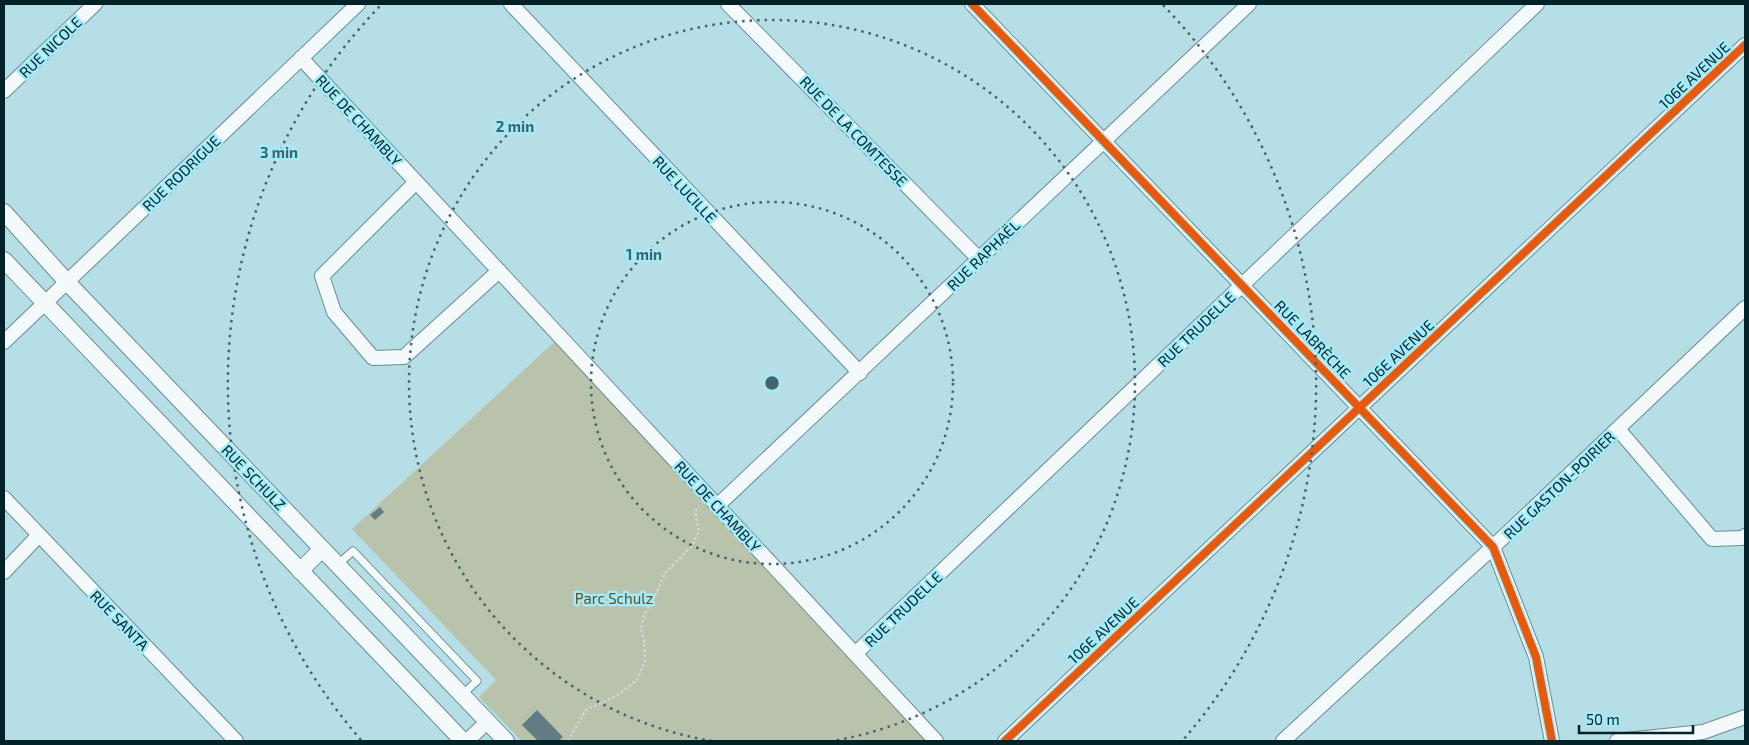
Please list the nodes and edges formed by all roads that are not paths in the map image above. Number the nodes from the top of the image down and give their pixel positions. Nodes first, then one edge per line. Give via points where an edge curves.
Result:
1 (96, 4) edge
2 (358, 4) edge
3 (510, 4) edge
4 (728, 4) edge
5 (972, 4) edge
6 (1537, 4) edge
7 (1242, 6) edge
8 (1745, 45) edge
9 (301, 58) junction
10 (4, 91) edge
11 (1104, 140) junction
12 (416, 182) junction
13 (4, 212) edge
14 (979, 259) junction
15 (4, 260) edge
16 (499, 271) junction
17 (67, 282) junction
18 (1242, 285) junction
19 (44, 304) junction
20 (1745, 308) edge
21 (4, 342) edge
22 (860, 373) junction
23 (1360, 408) junction
24 (1618, 429) junction
25 (4, 498) edge
26 (712, 501) junction
27 (39, 535) junction
28 (1745, 536) edge
29 (1493, 547) junction
30 (322, 549) junction
31 (300, 571) junction
32 (4, 572) edge
33 (856, 654) junction
34 (1745, 717) edge
35 (486, 722) junction
36 (236, 741) edge
37 (463, 741) edge
38 (467, 741) edge
39 (506, 741) edge
40 (936, 741) edge
41 (1005, 741) edge
42 (1283, 741) edge
43 (1552, 741) edge
44 (1617, 741) edge

1 - 10 street, RUE NICOLE
2 - 9 street, RUE RODRIGUE
3 - 22 street, RUE LUCILLE
4 - 14 street, RUE DE LA COMTESSE
5 - 11 street, RUE LABRÈCHE
6 - 18 street, RUE TRUDELLE
7 - 11 street, RUE RAPHAËL
8 - 23 street, 106E AVENUE
9 - 12 street, RUE DE CHAMBLY
9 - 17 street, RUE RODRIGUE
11 - 14 street, RUE RAPHAËL
11 - 18 street, RUE LABRÈCHE
12 - 16 street, RUE DE CHAMBLY
12 - 16 street via 322,276 334,312 373,358 404,357
13 - 17 street, RUE SCHULZ
14 - 22 street, RUE RAPHAËL
15 - 19 street
16 - 26 street, RUE DE CHAMBLY
17 - 19 street, RUE RODRIGUE
17 - 30 street, RUE SCHULZ
18 - 23 street, RUE LABRÈCHE
18 - 33 street, RUE TRUDELLE
19 - 21 street, RUE RODRIGUE
19 - 31 street
20 - 24 street, RUE GASTON-POIRIER
22 - 26 street, RUE RAPHAËL
23 - 29 street, RUE LABRÈCHE
23 - 41 street, 106E AVENUE
24 - 28 street via 1712,539
24 - 29 street, RUE GASTON-POIRIER
25 - 27 street, RUE SANTA
26 - 33 street, RUE DE CHAMBLY
27 - 32 street
27 - 36 street, RUE SANTA
29 - 42 street, RUE GASTON-POIRIER
29 - 43 street, RUE LABRÈCHE via 1536,657
30 - 31 street
30 - 35 street, RUE SCHULZ
31 - 37 street
33 - 40 street, RUE DE CHAMBLY
34 - 44 street via 1703,732
35 - 38 street
35 - 39 street, RUE SCHULZ

